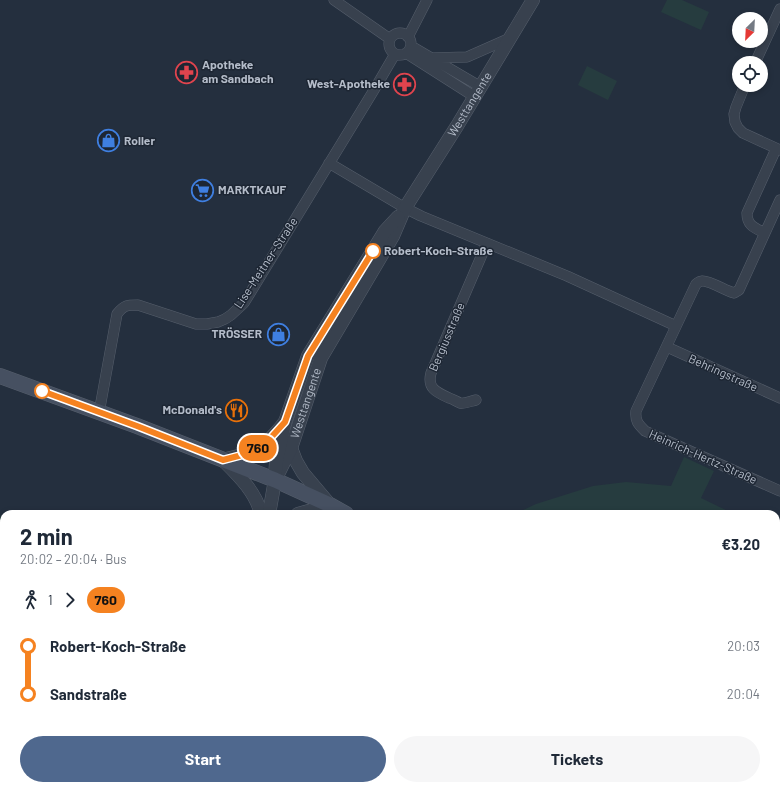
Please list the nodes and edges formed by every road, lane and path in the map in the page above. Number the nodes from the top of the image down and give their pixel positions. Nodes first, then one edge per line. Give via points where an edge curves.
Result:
1 (334, 0) edge
2 (426, 0) edge
3 (533, 0) edge
4 (780, 10) edge
5 (510, 38) junction
6 (390, 39) junction
7 (408, 45) junction
8 (395, 54) junction
9 (759, 56) edge
10 (431, 58) junction
11 (478, 92) junction
12 (743, 92) edge
13 (778, 150) edge
14 (329, 163) junction
15 (780, 200) edge
16 (406, 208) junction
17 (765, 233) junction
18 (487, 243) junction
19 (676, 326) junction
20 (667, 347) junction
21 (0, 376) edge
22 (780, 398) edge
23 (476, 400) dead end
24 (99, 413) junction
25 (285, 422) junction
26 (291, 448) junction
27 (223, 460) junction
28 (275, 480) junction
29 (780, 492) edge
30 (330, 505) junction
31 (260, 510) edge
32 (270, 510) edge
33 (312, 510) edge
34 (339, 510) edge

1 - 6 street
2 - 7 street
3 - 5 street, Westtangente
4 - 9 street
5 - 10 street via 467,56
5 - 11 street, Westtangente
6 - 7 street via 397,34 406,35
6 - 8 street via 389,47
7 - 8 street via 402,55
7 - 10 street
7 - 11 street
8 - 14 street, Lise-Meitner-Straße
10 - 11 street
11 - 16 street, Westtangente
12 - 13 street via 734,114 738,128
13 - 17 street via 747,213 750,225
14 - 16 street
14 - 24 street, Lise-Meitner-Straße via 244,303 231,315 218,322 196,324 138,305 123,307 117,314
15 - 17 street
16 - 18 street
16 - 25 street, Westtangente via 385,231 308,356
16 - 26 street, Westtangente via 393,236 321,358
17 - 19 street, Heinrich-Hertz-Straße via 739,290 734,293 706,281 698,282
18 - 19 street
18 - 23 street, Bergiusstraße via 430,380 434,390 440,394 462,403
19 - 20 street, Heinrich-Hertz-Straße
20 - 22 street, Behringstraße
20 - 29 street, Heinrich-Hertz-Straße via 636,411 635,419 639,425 645,431
21 - 24 main road
24 - 27 main road
25 - 27 street via 258,449
25 - 28 street, Westtangente
26 - 28 street, Westtangente
26 - 30 street via 302,473
27 - 28 main road
27 - 31 street via 244,482
28 - 30 main road
28 - 32 street
30 - 33 street
30 - 34 main road

